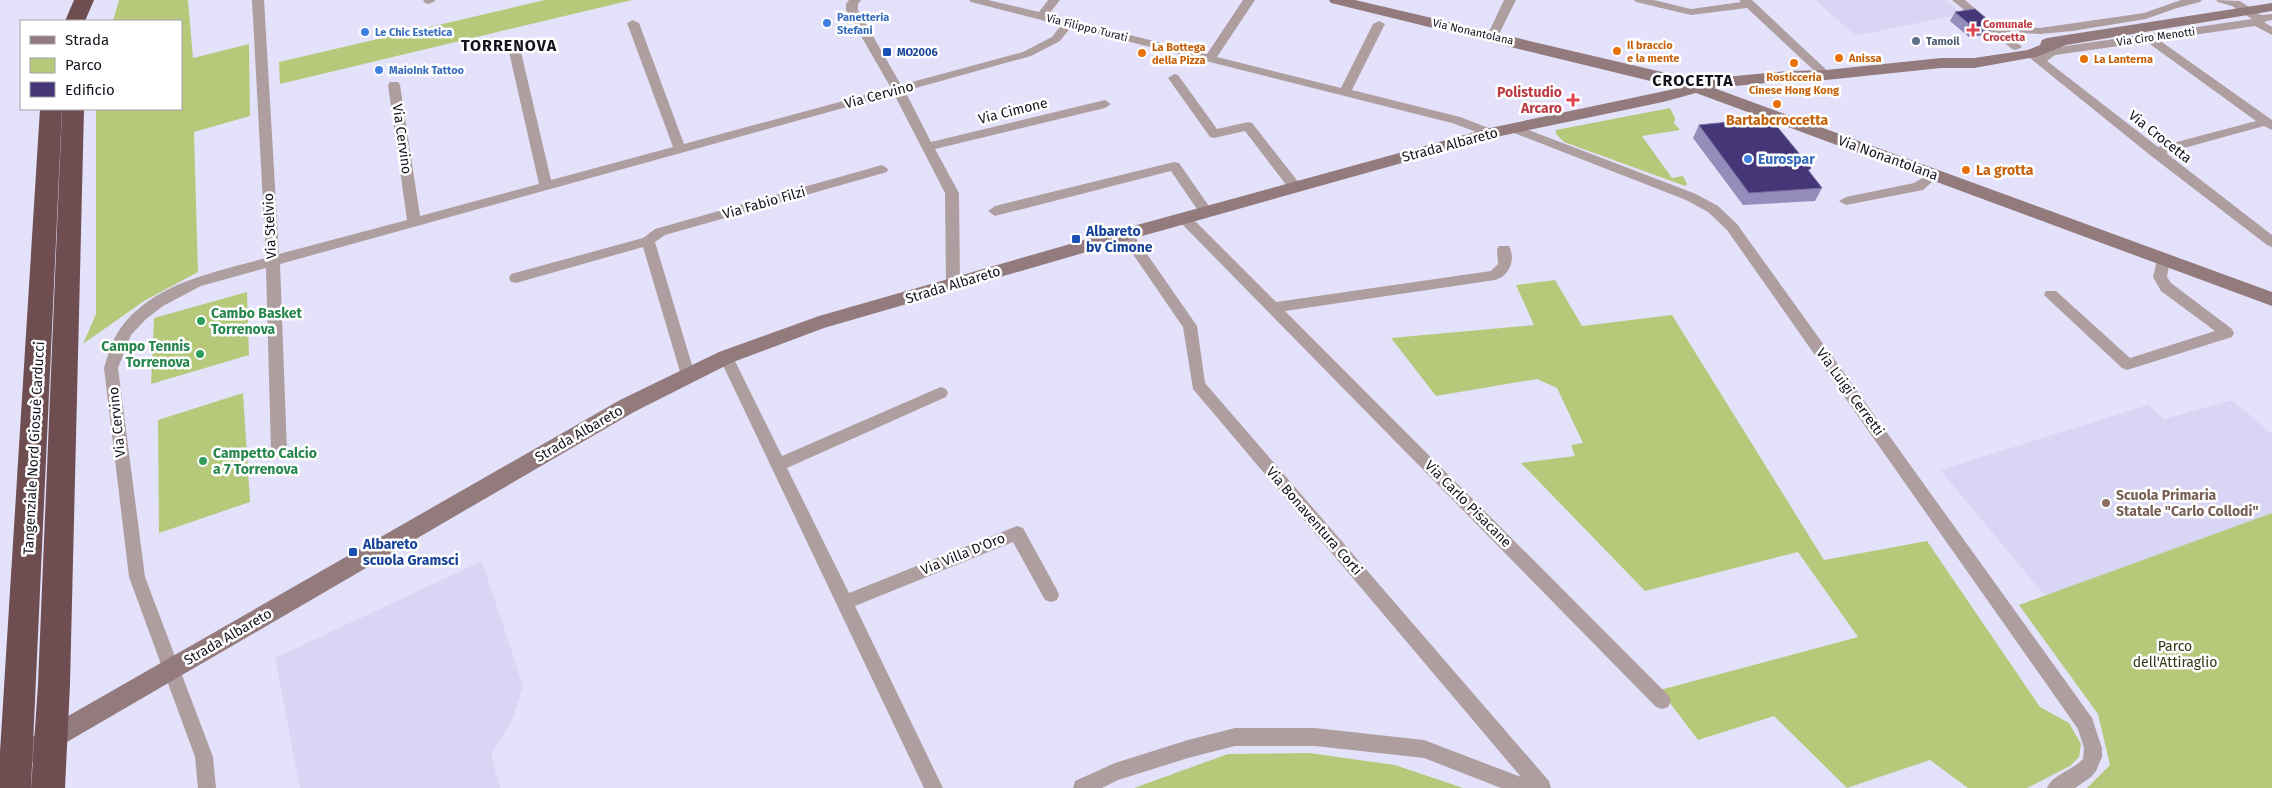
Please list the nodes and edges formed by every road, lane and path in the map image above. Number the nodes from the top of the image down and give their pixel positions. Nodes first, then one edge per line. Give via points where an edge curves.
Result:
1 (84, 0) edge
2 (102, 0) edge
3 (258, 0) edge
4 (855, 0) edge
5 (975, 0) edge
6 (1054, 0) edge
7 (1249, 0) edge
8 (1336, 0) edge
9 (1510, 0) edge
10 (1640, 0) edge
11 (1958, 0) edge
12 (2196, 0) edge
13 (2222, 0) edge
14 (2255, 0) edge
15 (1747, 2) edge
16 (2236, 3) junction
17 (2272, 7) edge
18 (1041, 17) junction
19 (2272, 17) edge
20 (75, 20) edge
21 (94, 20) edge
22 (2258, 21) junction
23 (633, 23) dead end
24 (1068, 23) junction
25 (1379, 24) dead end
26 (1994, 28) junction
27 (2272, 32) edge
28 (1493, 36) junction
29 (2148, 38) junction
30 (2060, 42) junction
31 (2016, 47) junction
32 (514, 52) dead end
33 (2035, 57) junction
34 (1210, 58) junction
35 (1940, 63) junction
36 (1610, 65) junction
37 (1826, 75) junction
38 (1787, 76) junction
39 (1174, 78) dead end
40 (394, 85) dead end
41 (1696, 87) junction
42 (896, 90) junction
43 (1345, 92) junction
44 (1105, 104) dead end
45 (1627, 104) junction
46 (50, 110) edge
47 (73, 110) edge
48 (1788, 122) junction
49 (2269, 124) edge
50 (1513, 128) junction
51 (1490, 133) junction
52 (927, 147) junction
53 (680, 149) junction
54 (2154, 152) junction
55 (882, 168) dead end
56 (1934, 175) junction
57 (546, 186) junction
58 (1295, 187) junction
59 (1846, 201) dead end
60 (995, 211) dead end
61 (1206, 212) junction
62 (1185, 219) junction
63 (414, 223) junction
64 (1126, 234) junction
65 (648, 241) junction
66 (2272, 242) edge
67 (1504, 249) dead end
68 (2163, 259) junction
69 (272, 261) junction
70 (516, 278) dead end
71 (953, 284) junction
72 (2051, 295) dead end
73 (2272, 299) edge
74 (1274, 308) junction
75 (726, 357) junction
76 (688, 375) junction
77 (941, 393) dead end
78 (278, 452) dead end
79 (778, 465) junction
80 (1052, 595) dead end
81 (844, 602) junction
82 (172, 670) junction
83 (1662, 701) dead end
84 (0, 769) edge
85 (14, 788) edge
86 (48, 788) edge
87 (207, 788) edge
88 (934, 788) edge
89 (1082, 788) edge
90 (1525, 788) edge
91 (1542, 788) edge
92 (2056, 788) edge

1 - 20 highway
2 - 21 highway
3 - 69 street, Via Stelvio
4 - 42 street via 852,10
5 - 18 street, Via Filippo Turati
6 - 18 street
7 - 34 street
8 - 28 street, Via Nonantolana
9 - 28 street
10 - 15 street via 1692,12
11 - 26 street
12 - 26 street, Via Ciro Menotti via 2146,16 2072,28
13 - 16 street
14 - 16 street
15 - 37 street
16 - 22 street
17 - 30 street, Via Ciro Menotti
18 - 24 street, Via Filippo Turati
19 - 22 street, Via Ciro Menotti
22 - 27 street
22 - 29 street, Via Ciro Menotti
23 - 53 street
24 - 34 street, Via Filippo Turati
24 - 42 street, Via Cervino via 1056,39 1027,54
25 - 43 street
26 - 31 street
28 - 36 street, Via Nonantolana
29 - 33 street, Via Ciro Menotti
29 - 49 street
30 - 31 street, Via Ciro Menotti
30 - 33 street, Via Ciro Menotti
31 - 35 street, Via Ciro Menotti
32 - 57 street
33 - 35 street, Via Ciro Menotti
33 - 54 street, Via Crocetta
34 - 43 street, Via Filippo Turati
35 - 37 street, Via Ciro Menotti
36 - 41 street, Via Nonantolana
36 - 45 street, Via Nonantolana via 1635,78 1642,87 1640,95
37 - 38 street, Via Ciro Menotti
38 - 41 street, Via Ciro Menotti
38 - 48 street, Via Ciro Menotti via 1766,83 1755,94 1757,101
39 - 58 street via 1214,134 1248,126
40 - 63 street, Via Cervino
41 - 45 street, Strada Albareto
41 - 48 street, Via Nonantolana
42 - 52 street
42 - 53 street, Via Cervino
43 - 51 street, Via Filippo Turati via 1456,120
44 - 52 street, Via Cimone
45 - 50 street, Strada Albareto
46 - 85 highway, Tangenziale Nord Giosuè Carducci
47 - 86 highway, Tangenziale Nord Giosuè Carducci
48 - 56 street, Via Nonantolana
49 - 54 street
50 - 51 street, Strada Albareto
50 - 92 street, Via Luigi Cerretti via 1691,197 1713,209 1728,223 2079,713 2091,735 2093,760 2087,771
51 - 58 street, Strada Albareto
52 - 71 street via 952,193
53 - 57 street, Via Cervino
54 - 66 street, Via Crocetta
55 - 65 street, Via Fabio Filzi via 660,232
56 - 59 street via 1918,187
56 - 68 street, Via Nonantolana
57 - 63 street, Via Cervino
58 - 61 street, Strada Albareto
60 - 61 street via 1174,166
61 - 62 street, Strada Albareto
62 - 64 street, Strada Albareto
62 - 74 street, Via Carlo Pisacane
63 - 69 street, Via Cervino
64 - 71 street, Strada Albareto
64 - 91 street, Via Bonaventura Corti via 1190,326 1198,385
65 - 70 street, Via Fabio Filzi
65 - 76 street
67 - 74 street via 1507,260 1495,275
68 - 72 street via 2160,277 2166,287 2227,333 2127,364
68 - 73 street, Via Nonantolana
69 - 78 street, Via Stelvio
69 - 82 street, Via Cervino via 197,282 160,302 126,332 111,368 138,577
71 - 75 street, Strada Albareto via 819,323
74 - 83 street, Via Carlo Pisacane
75 - 76 street, Strada Albareto
75 - 79 street
76 - 82 street, Strada Albareto via 627,406
77 - 79 street
79 - 81 street
80 - 81 street, Via Villa D'Oro via 1017,532
81 - 88 street
82 - 84 street, Strada Albareto
82 - 87 street, Via Cervino via 204,757
89 - 90 street via 1115,772 1235,737 1315,737 1424,749

